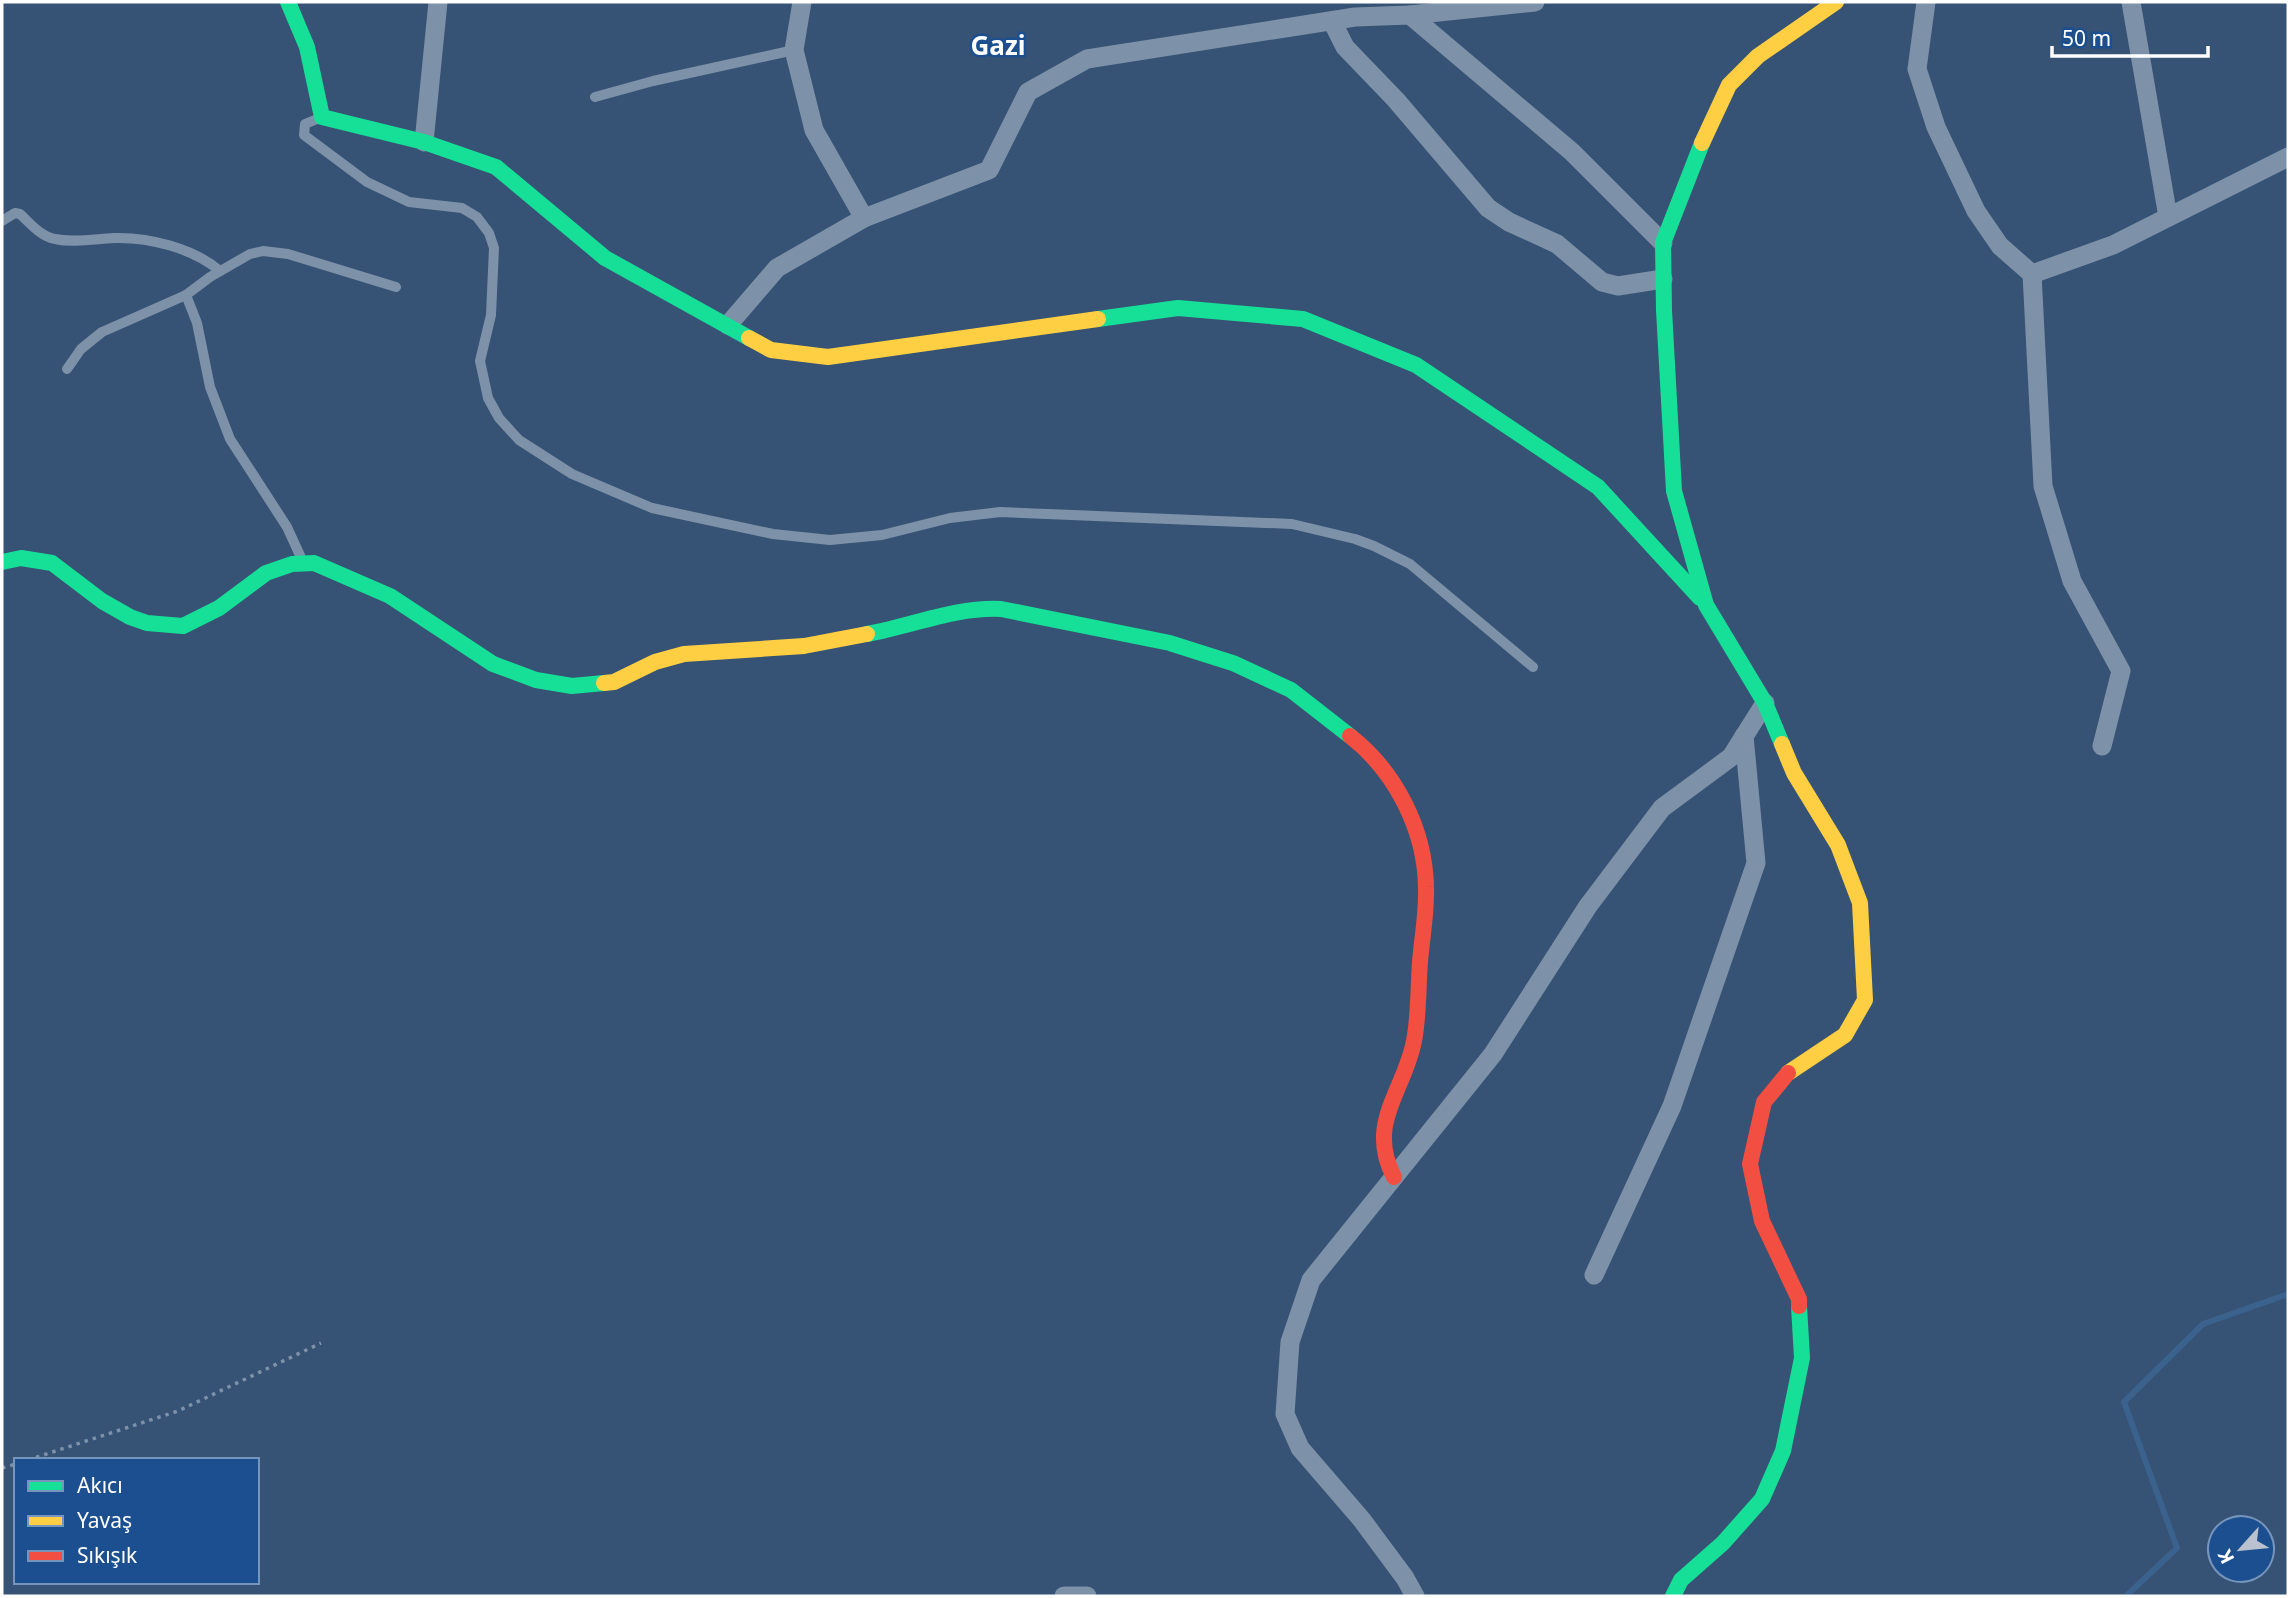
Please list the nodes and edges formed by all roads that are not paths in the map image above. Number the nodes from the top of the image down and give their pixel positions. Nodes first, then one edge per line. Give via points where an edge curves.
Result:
1 (288, 2) edge
2 (438, 2) edge
3 (802, 2) edge
4 (1535, 2) edge
5 (1836, 2) edge
6 (1926, 2) edge
7 (2131, 2) edge
8 (1410, 15) junction
9 (1332, 21) junction
10 (794, 50) junction
11 (595, 97) dead end
12 (322, 117) junction
13 (424, 142) junction
14 (2288, 156) edge
15 (2168, 217) junction
16 (864, 218) junction
17 (2, 221) edge
18 (1663, 243) junction
19 (220, 271) junction
20 (2032, 274) junction
21 (1663, 279) junction
22 (396, 287) dead end
23 (186, 295) junction
24 (728, 325) junction
25 (67, 369) dead end
26 (2, 562) edge
27 (303, 563) junction
28 (1706, 605) junction
29 (1533, 667) dead end
30 (1765, 703) junction
31 (1744, 736) junction
32 (2102, 746) dead end
33 (1394, 1177) junction
34 (1594, 1275) dead end
35 (1064, 1596) edge
36 (1087, 1596) edge
37 (1415, 1596) edge
38 (1673, 1596) edge

1 - 12 street via 307,47
2 - 13 street
3 - 10 street
4 - 8 street
5 - 18 street via 1758,56 1729,85
6 - 20 street via 1917,69 1936,127 1976,211 2000,246
7 - 15 street
8 - 9 street
8 - 18 street via 1572,152
9 - 16 street via 1087,59 1028,93 989,170
9 - 21 street via 1345,47 1488,208 1557,244 1602,282 1618,286
10 - 11 lane
10 - 16 street via 814,130
12 - 13 street
12 - 29 lane via 305,124 304,135 368,182 409,202 462,208 484,224 494,248 491,315 480,361 488,398 519,440 572,474 652,508 802,539 859,539 950,517 1000,512 1292,524 1324,530 1374,546 1410,564
13 - 24 street via 496,167 605,258
14 - 15 street
15 - 20 street via 2113,245
16 - 24 street via 777,268
17 - 19 lane via 20,214 54,239 119,238 174,246
18 - 21 street
19 - 22 lane via 250,254 275,251
19 - 23 lane
20 - 32 street via 2043,486 2072,581 2121,671
21 - 28 street via 1674,491
23 - 25 lane via 102,332 81,349
23 - 27 lane via 197,323 210,387 230,439 288,527
24 - 28 street via 771,350 828,357 1178,308 1303,319 1416,365 1598,487
26 - 27 street via 21,558 52,563 130,617 183,626 219,608 266,573
27 - 33 street via 314,563 390,596 493,664 537,680 572,686 614,682 684,654 816,645 981,608 1170,643 1233,663 1291,690 1376,759 1395,785 1420,845 1426,887 1414,1042 1383,1133 1384,1154
28 - 30 street
30 - 31 street
30 - 38 street via 1794,773 1838,845 1860,904 1865,1000 1845,1035 1788,1073 1765,1102 1749,1164 1762,1221 1799,1299 1802,1358 1783,1451 1762,1499 1723,1543 1681,1580
31 - 33 street via 1731,757 1662,808 1588,906 1493,1054
31 - 34 street via 1756,863 1672,1106
33 - 37 street via 1311,1280 1290,1342 1285,1414 1300,1448 1362,1520
35 - 36 street

